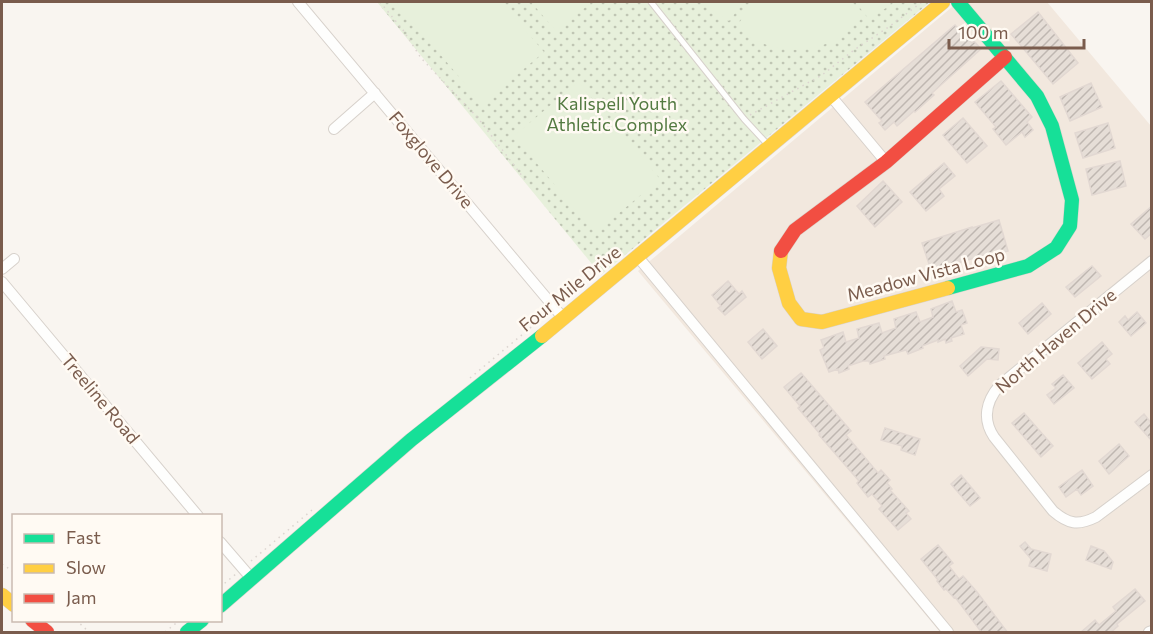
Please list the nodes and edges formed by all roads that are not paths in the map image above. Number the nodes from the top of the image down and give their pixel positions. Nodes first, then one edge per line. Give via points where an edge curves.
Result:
1 (297, 2) edge
2 (651, 2) edge
3 (943, 2) edge
4 (958, 2) edge
5 (1005, 57) junction
6 (375, 93) junction
7 (830, 95) junction
8 (334, 129) dead end
9 (769, 146) junction
10 (886, 162) junction
11 (638, 257) junction
12 (14, 259) dead end
13 (1152, 261) edge
14 (2, 269) edge
15 (2, 282) edge
16 (564, 319) junction
17 (1152, 475) edge
18 (196, 514) edge
19 (222, 544) edge
20 (252, 579) junction
21 (222, 604) edge
22 (33, 622) edge
23 (201, 622) edge
24 (46, 633) edge
25 (187, 633) edge
26 (948, 633) edge

1 - 6 street, Foxglove Drive
2 - 9 lane
3 - 7 main road, Four Mile Drive
4 - 5 main road, Meadow Vista Loop
5 - 10 main road, Meadow Vista Loop
5 - 10 main road, Meadow Vista Loop via 1037,96 1052,126 1072,200 1070,226 1056,248 1028,266 822,322 801,319 789,303 779,268 781,249 795,230
6 - 8 street
6 - 16 street, Foxglove Drive
7 - 9 main road, Four Mile Drive
7 - 10 street
9 - 11 main road, Four Mile Drive
11 - 16 main road, Four Mile Drive
11 - 26 street
12 - 14 street
13 - 17 street, North Haven Drive via 1000,385 990,398 987,412 994,437 1053,511 1069,522 1096,517
15 - 18 street, Treeline Road
16 - 20 main road, Four Mile Drive via 358,484
19 - 20 street
20 - 21 main road, Four Mile Drive
22 - 24 main road
23 - 25 main road

